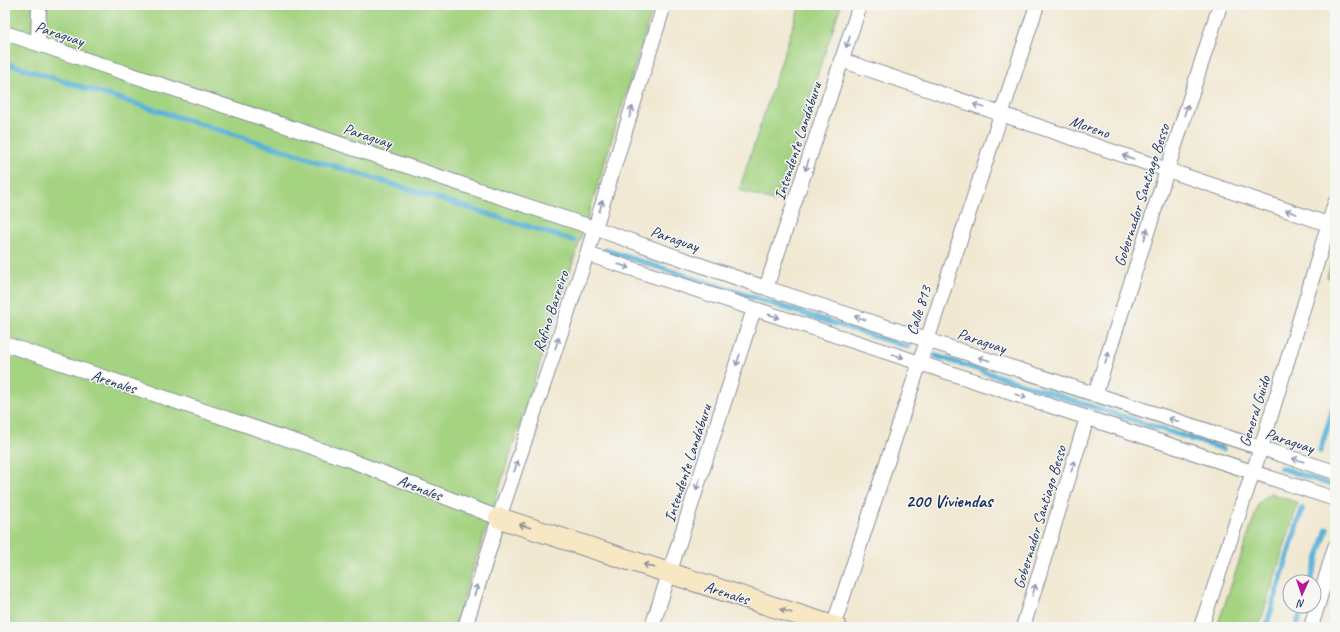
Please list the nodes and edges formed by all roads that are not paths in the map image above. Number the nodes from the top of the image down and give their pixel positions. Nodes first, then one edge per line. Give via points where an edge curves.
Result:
1 (39, 5) edge
2 (664, 5) edge
3 (860, 5) edge
4 (1037, 5) edge
5 (1220, 5) edge
6 (5, 33) edge
7 (38, 44) junction
8 (841, 60) junction
9 (1002, 114) junction
10 (1167, 169) junction
11 (1335, 203) edge
12 (1328, 224) junction
13 (594, 228) junction
14 (587, 254) junction
15 (766, 288) junction
16 (754, 309) junction
17 (926, 340) junction
18 (5, 344) edge
19 (919, 363) junction
20 (1095, 395) junction
21 (1087, 418) junction
22 (1260, 448) junction
23 (1253, 472) junction
24 (1335, 472) edge
25 (1335, 499) edge
26 (499, 518) junction
27 (1335, 547) edge
28 (670, 573) junction
29 (465, 627) edge
30 (652, 627) edge
31 (834, 627) edge
32 (1023, 627) edge
33 (1201, 627) edge
34 (1311, 627) edge

1 - 7 street
13 -> 2 street, Rufino Barreiro
3 -> 8 street, Intendente Landáburu
4 - 9 street, Calle 813
10 -> 5 street, Gobernador Santiago Besso
6 - 7 street, Paraguay
7 - 13 street, Paraguay
9 -> 8 street, Moreno
8 -> 15 street, Intendente Landáburu
10 -> 9 street, Moreno
9 - 17 street, Calle 813
12 -> 10 street, Moreno
20 -> 10 street, Gobernador Santiago Besso
11 - 12 street, General Guido
12 - 22 street, General Guido
13 - 14 street, Rufino Barreiro
13 - 15 street, Paraguay
14 -> 16 street
26 -> 14 street, Rufino Barreiro
17 -> 15 street, Paraguay
16 -> 19 street
16 -> 28 street, Intendente Landáburu
17 - 19 street, Calle 813
20 -> 17 street, Paraguay
18 - 26 street, Arenales via 347,459
19 -> 21 street
19 - 31 street, Calle 813
22 -> 20 street, Paraguay
21 - 23 street
32 -> 21 street, Gobernador Santiago Besso
22 - 23 street, General Guido
24 -> 22 street, Paraguay
23 - 25 street
23 - 33 street, General Guido
28 -> 26 street, Arenales
29 -> 26 street, Rufino Barreiro
27 - 34 street
28 - 30 street, Intendente Landáburu
31 -> 28 street, Arenales

